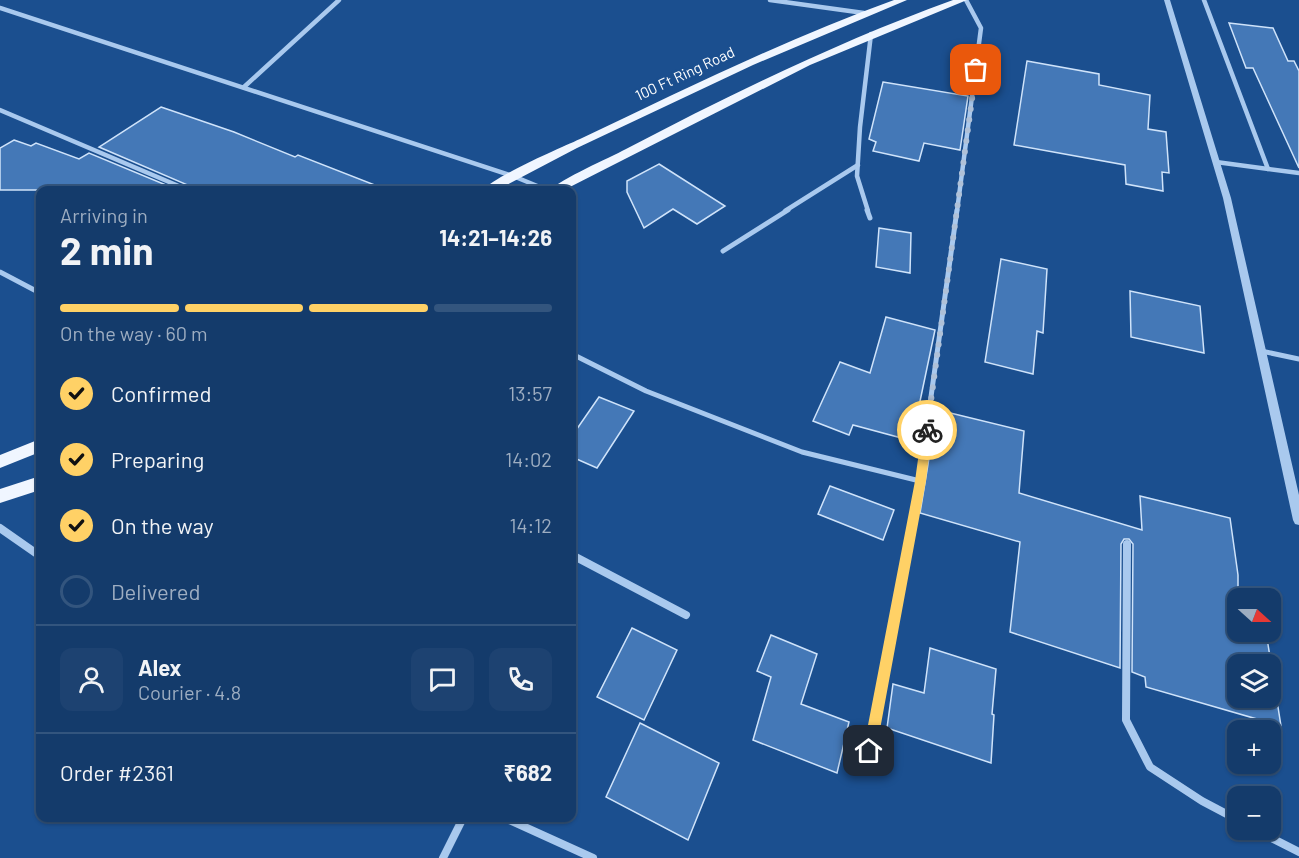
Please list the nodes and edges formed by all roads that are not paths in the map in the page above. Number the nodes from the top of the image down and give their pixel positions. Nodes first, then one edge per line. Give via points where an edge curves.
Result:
1 (339, 0) edge
2 (770, 0) edge
3 (832, 0) edge
4 (902, 0) edge
5 (964, 0) edge
6 (1167, 0) edge
7 (1204, 0) edge
8 (0, 8) edge
9 (831, 9) junction
10 (864, 13) junction
11 (872, 33) junction
12 (244, 87) junction
13 (0, 110) edge
14 (1216, 162) junction
15 (858, 165) junction
16 (1268, 169) junction
17 (1299, 173) edge
18 (513, 176) junction
19 (180, 186) edge
20 (496, 186) edge
21 (537, 186) edge
22 (564, 186) edge
23 (870, 218) dead end
24 (723, 251) dead end
25 (0, 272) edge
26 (36, 291) edge
27 (1261, 351) junction
28 (576, 356) edge
29 (1299, 359) edge
30 (36, 448) edge
31 (0, 462) edge
32 (920, 481) junction
33 (36, 484) edge
34 (0, 496) edge
35 (1299, 520) edge
36 (0, 528) edge
37 (1127, 544) dead end
38 (36, 553) edge
39 (576, 557) edge
40 (686, 615) dead end
41 (869, 751) dead end
42 (1227, 814) edge
43 (461, 822) edge
44 (514, 822) edge
45 (1276, 840) edge
46 (1299, 852) edge
47 (443, 858) edge
48 (593, 858) edge

1 - 12 street
2 - 9 street
3 - 9 street
4 - 10 main road, 100 Ft Ring Road
5 - 11 main road
5 - 32 street via 981,28
6 - 14 street
7 - 16 street
8 - 12 street
9 - 10 street
10 - 18 main road, 100 Ft Ring Road
11 - 15 street
11 - 22 main road via 770,79
12 - 18 street
13 - 19 street
14 - 16 street
14 - 27 street
15 - 23 street via 857,176
15 - 24 street
16 - 17 street
18 - 20 main road, 100 Ft Ring Road
18 - 21 street
25 - 26 street
27 - 29 street
27 - 35 street
28 - 32 street via 646,391 802,452
30 - 31 main road
32 - 41 street
33 - 34 main road
36 - 38 street
37 - 42 street via 1126,720 1150,767
39 - 40 street
43 - 47 street
44 - 48 street
45 - 46 street

